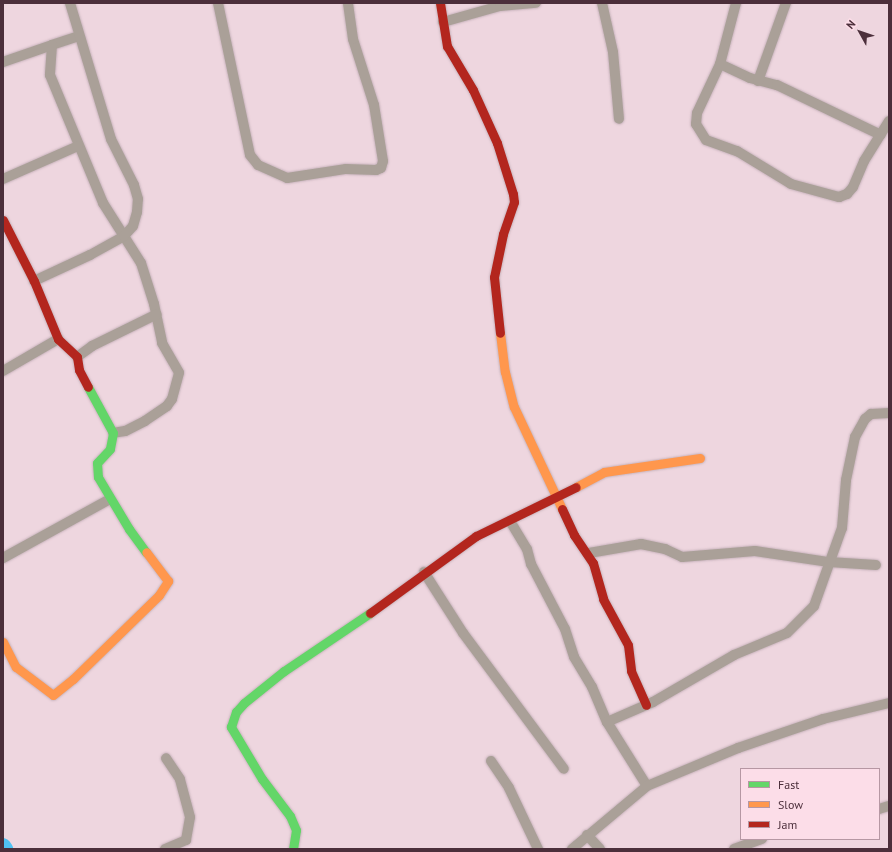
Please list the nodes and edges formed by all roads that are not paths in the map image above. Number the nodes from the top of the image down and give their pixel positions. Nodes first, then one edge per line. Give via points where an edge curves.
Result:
1 (70, 3) edge
2 (218, 3) edge
3 (348, 3) edge
4 (440, 3) edge
5 (536, 3) edge
6 (602, 3) edge
7 (736, 3) edge
8 (786, 3) edge
9 (443, 22) junction
10 (79, 36) junction
11 (52, 45) junction
12 (3, 62) edge
13 (720, 64) junction
14 (758, 81) junction
15 (619, 119) dead end
16 (889, 121) edge
17 (881, 135) junction
18 (78, 146) junction
19 (3, 179) edge
20 (3, 220) edge
21 (124, 236) junction
22 (34, 281) junction
23 (157, 314) junction
24 (58, 339) junction
25 (77, 357) junction
26 (3, 371) edge
27 (889, 413) edge
28 (113, 433) junction
29 (700, 458) dead end
30 (557, 497) junction
31 (110, 499) junction
32 (510, 522) junction
33 (589, 553) junction
34 (3, 558) edge
35 (829, 562) junction
36 (876, 565) dead end
37 (424, 572) junction
38 (3, 642) edge
39 (889, 703) edge
40 (646, 705) junction
41 (607, 722) junction
42 (166, 758) dead end
43 (491, 761) dead end
44 (564, 769) dead end
45 (647, 786) junction
46 (587, 835) junction
47 (759, 840) edge
48 (165, 849) edge
49 (294, 849) edge
50 (538, 849) edge
51 (572, 849) edge
52 (600, 849) edge
53 (734, 849) edge

1 - 10 street
2 - 3 street via 250,154 258,165 287,178 346,169 381,168 383,161 374,106 353,39
4 - 9 street
5 - 9 street via 500,6
6 - 15 street via 613,52
7 - 13 street
8 - 14 street
9 - 30 street via 449,51 473,90 497,143 513,194 514,202 503,234 494,277 505,372 517,418
10 - 11 street
10 - 21 street via 111,139 130,173 138,199 133,226
11 - 12 street
11 - 18 street via 50,75
13 - 14 street
13 - 17 street via 697,113 699,131 706,140 737,151 792,184 825,195 839,197 847,194
14 - 17 street via 777,85
16 - 17 street
18 - 19 street
18 - 21 street via 103,203
20 - 22 street
21 - 22 street via 77,262
21 - 23 street via 141,263
22 - 24 street
23 - 25 street via 92,346
23 - 28 street via 162,343 179,373 172,399 160,412 145,421 125,432
24 - 25 street
24 - 26 street
25 - 28 street via 79,370
27 - 35 street via 871,414 857,432 846,480 842,528
28 - 31 street via 110,449 96,468
29 - 30 street via 604,472
30 - 32 street
30 - 33 street via 574,535
31 - 34 street
31 - 38 street via 133,535 166,576 168,581 163,590 77,676 53,695 16,667
32 - 37 street via 476,536
32 - 41 street via 527,549 531,564 565,629 574,656 592,687
33 - 35 street via 641,544 665,549 682,557 755,551
33 - 40 street via 599,577 603,598 628,645 631,671
35 - 36 street
35 - 40 street via 819,599 787,633 734,655
37 - 44 street via 463,633
37 - 49 street via 348,630 284,671 244,703 232,719 231,727 247,757 290,816 296,830
39 - 45 street via 823,719 738,748
40 - 41 street
41 - 45 street
42 - 48 street via 180,779 190,817 186,840
43 - 50 street via 509,788
45 - 46 street
46 - 51 street
46 - 52 street
47 - 53 street

